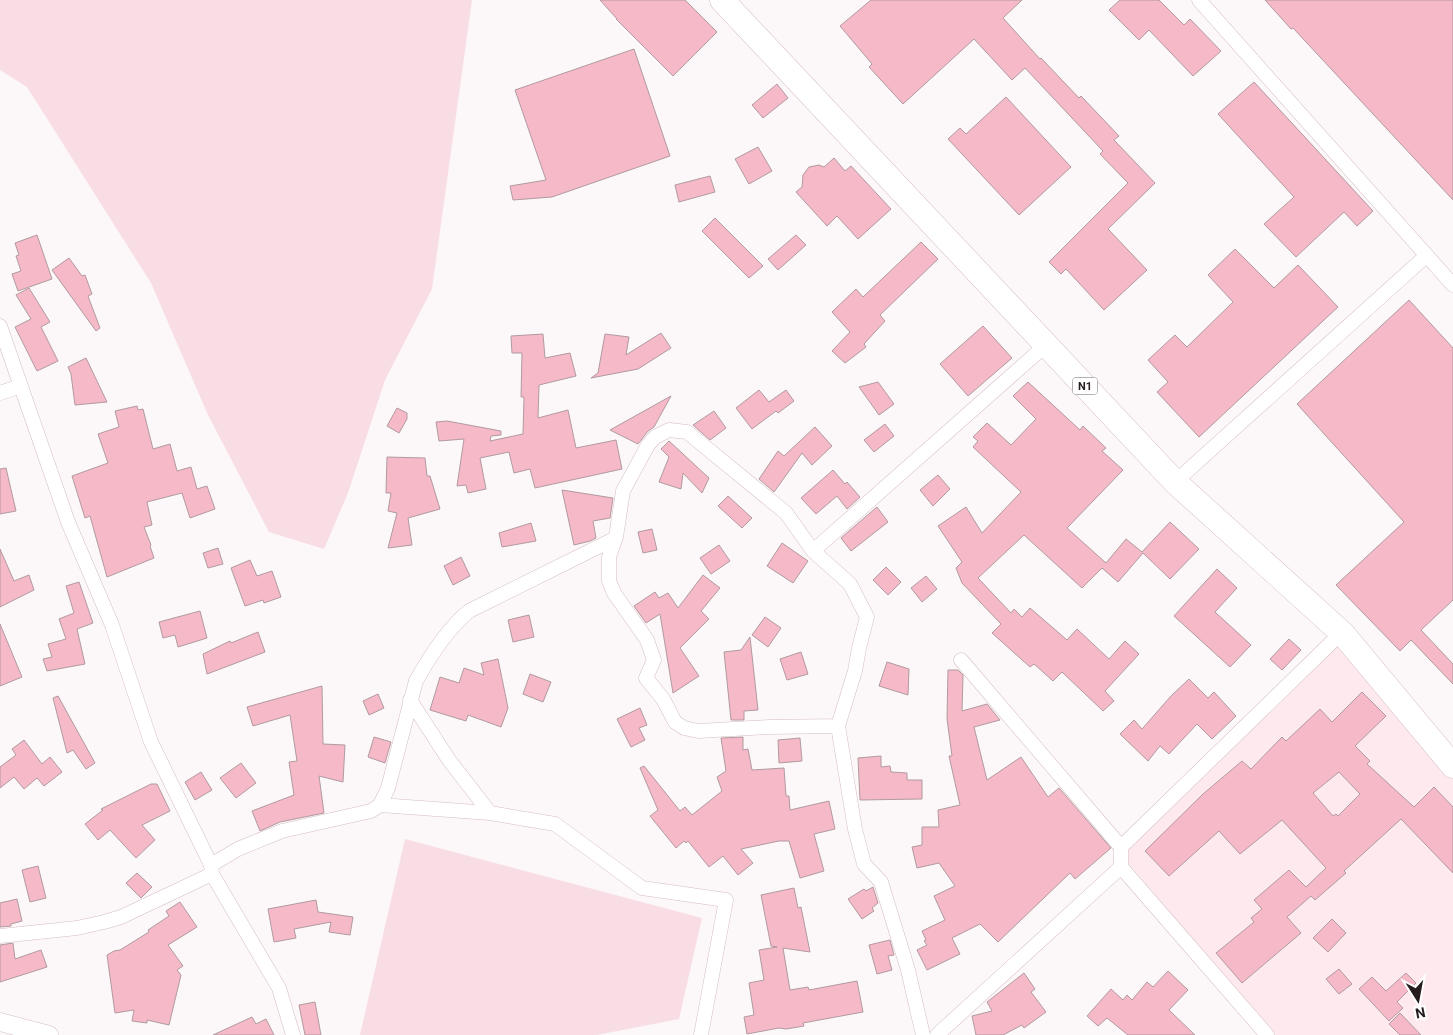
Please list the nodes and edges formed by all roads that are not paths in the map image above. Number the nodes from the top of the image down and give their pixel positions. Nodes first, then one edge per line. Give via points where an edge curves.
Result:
1 (722, 0) edge
2 (1199, 0) edge
3 (1426, 256) junction
4 (1453, 285) edge
5 (0, 326) edge
6 (1046, 345) junction
7 (21, 386) junction
8 (0, 393) edge
9 (1175, 482) junction
10 (614, 539) junction
11 (814, 551) junction
12 (1343, 634) junction
13 (961, 660) dead end
14 (410, 700) junction
15 (838, 726) junction
16 (1453, 766) edge
17 (380, 805) junction
18 (490, 813) junction
19 (1121, 847) junction
20 (1121, 867) junction
21 (211, 869) junction
22 (0, 936) edge
23 (0, 1022) edge
24 (49, 1035) edge
25 (293, 1035) edge
26 (701, 1035) edge
27 (922, 1035) edge
28 (937, 1035) edge
29 (1267, 1035) edge

1 - 6 highway, N1
2 - 3 street
3 - 4 street
3 - 9 street
5 - 7 street
6 - 9 highway, N1
6 - 11 street
7 - 8 street
7 - 21 street via 68,522 112,625 151,742
9 - 12 highway, N1
10 - 11 street via 627,484 654,436 669,430 687,432 786,512
10 - 14 street via 469,611 457,621 425,666 416,680
10 - 15 street via 609,557 609,581 647,640 654,660 646,678 663,699 675,722 698,731
11 - 15 street via 850,584 867,617
12 - 16 highway, N1
12 - 19 street via 1337,636
13 - 19 street
14 - 17 street via 388,788
14 - 18 street via 449,760
15 - 27 street via 864,864 881,882 908,970
17 - 18 street
17 - 21 street via 365,812 282,831 238,849
18 - 26 street via 555,824 642,888 726,900
19 - 20 street
20 - 28 street
20 - 29 street
21 - 22 street via 121,917 77,928
21 - 25 street via 278,988
23 - 24 street

